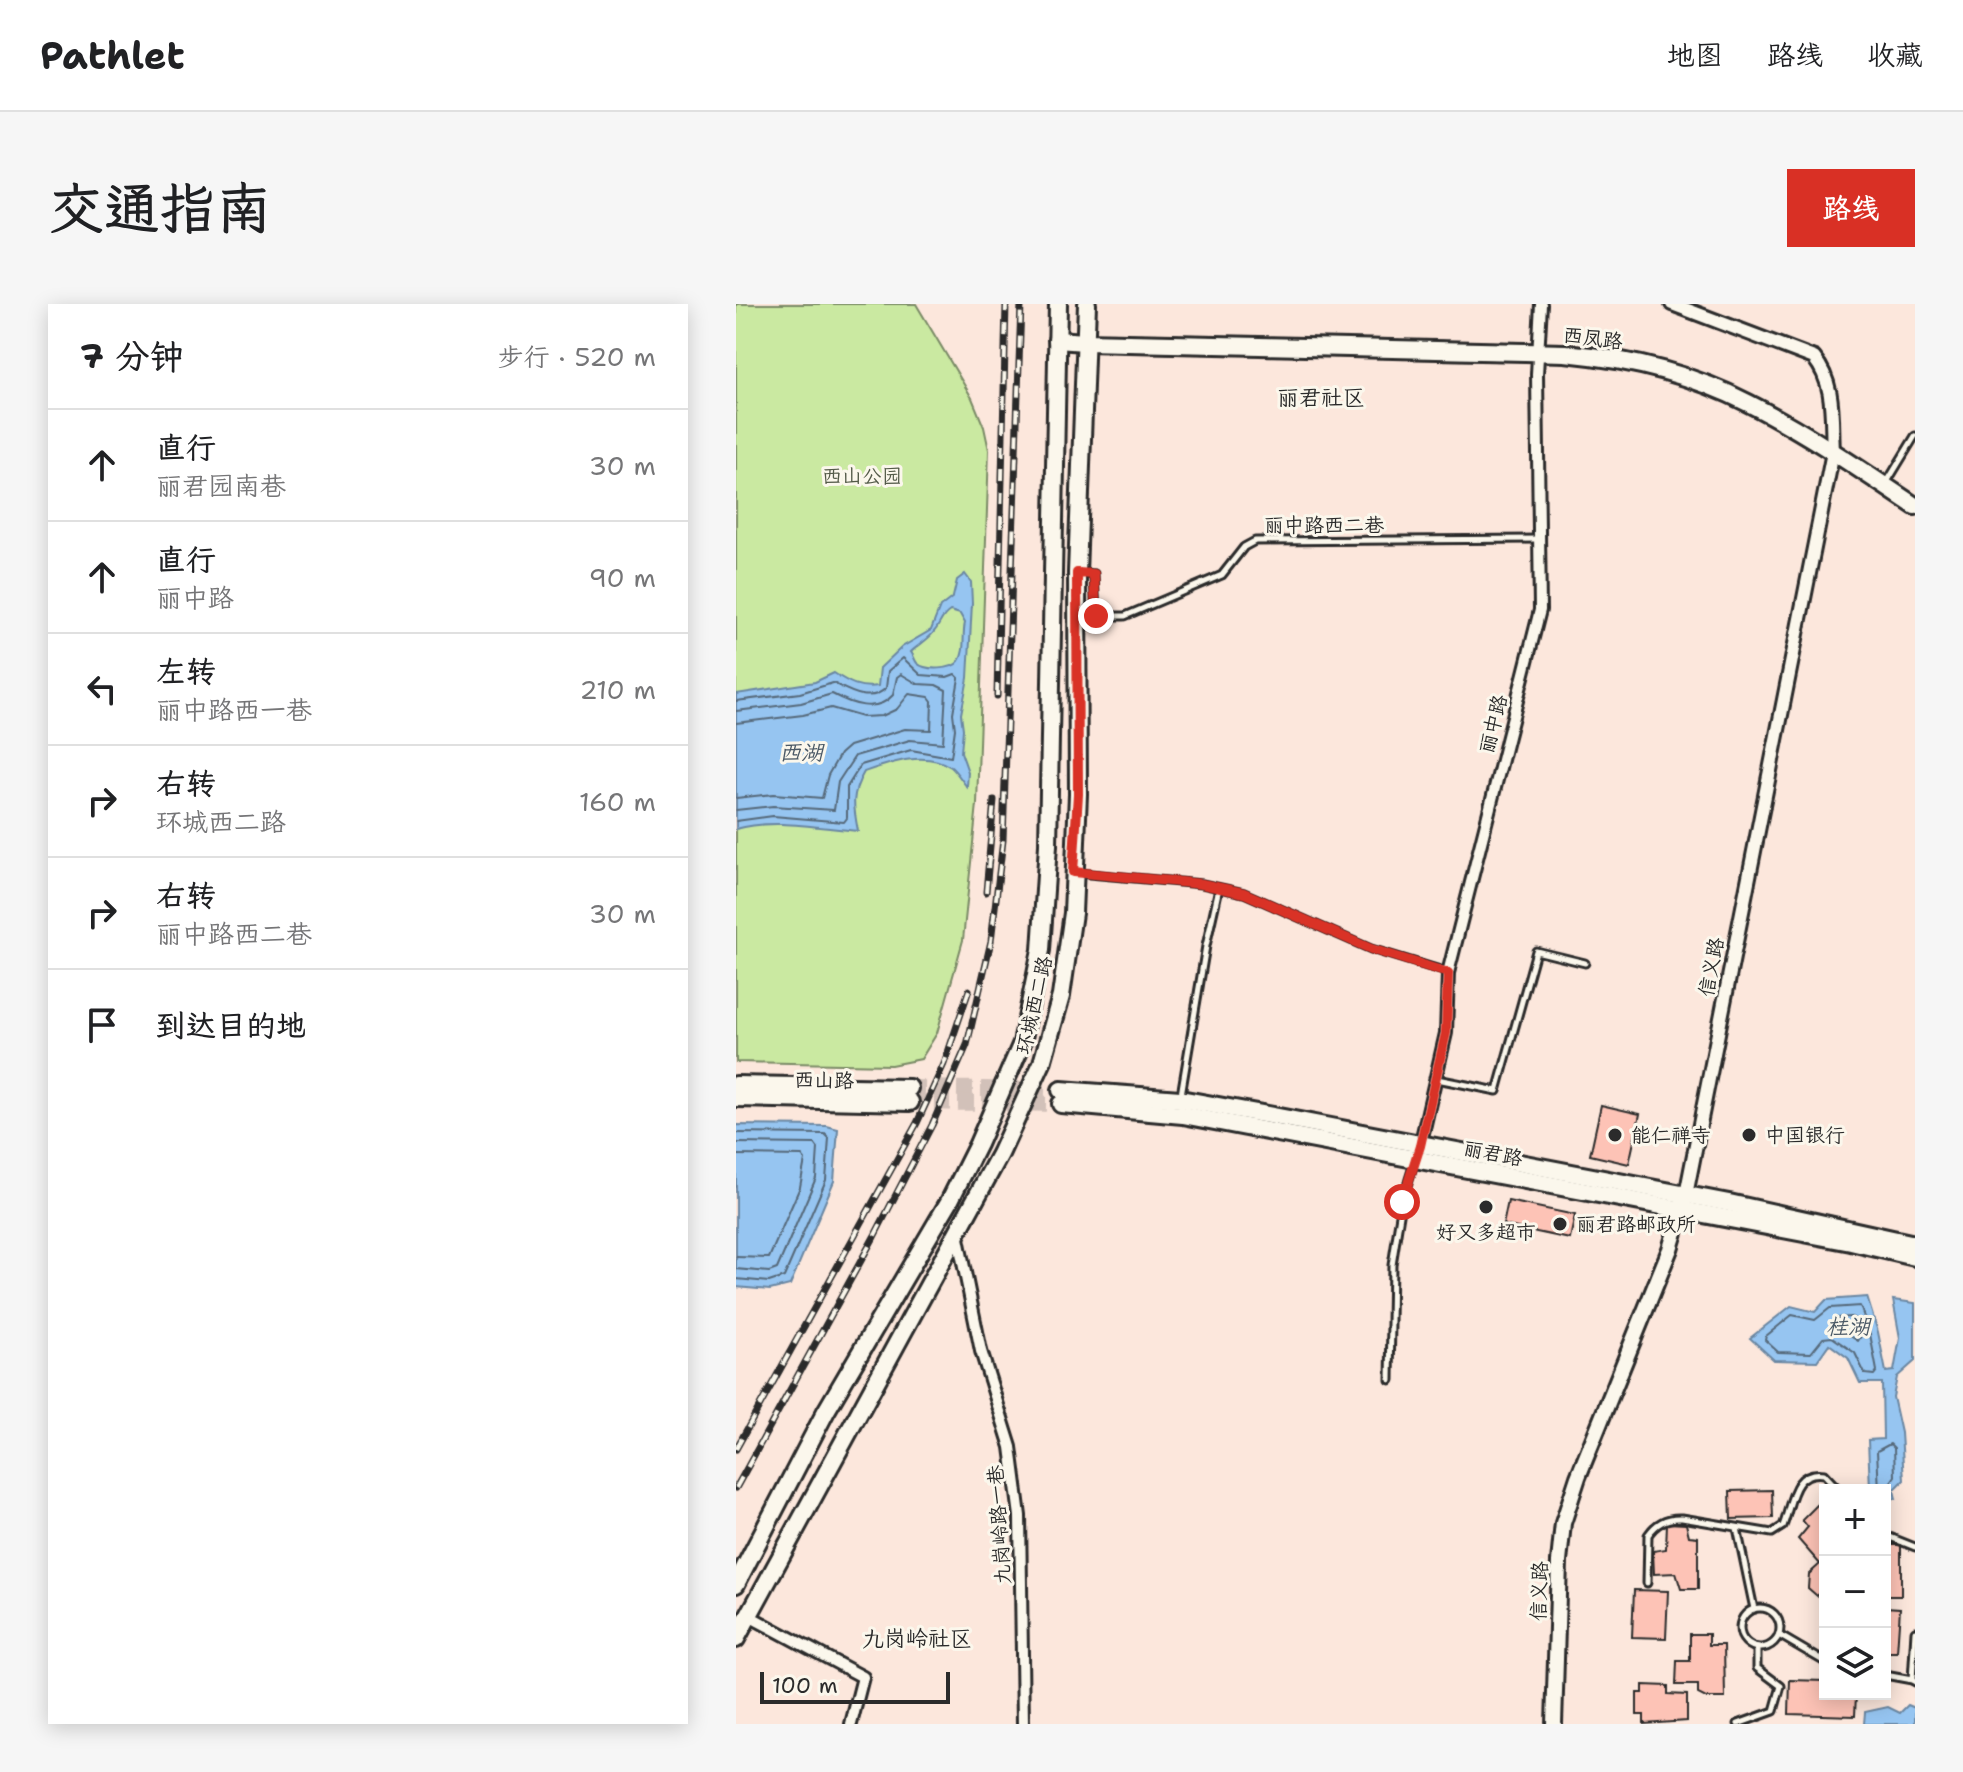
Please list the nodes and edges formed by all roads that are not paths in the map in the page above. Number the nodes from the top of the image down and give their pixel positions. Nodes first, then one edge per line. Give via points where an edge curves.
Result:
1 (1058, 304) edge
2 (1087, 304) edge
3 (1541, 304) edge
4 (1672, 304) edge
5 (1057, 340) junction
6 (1085, 342) junction
7 (1538, 352) junction
8 (1915, 436) edge
9 (1833, 452) junction
10 (1884, 486) junction
11 (1915, 506) edge
12 (1540, 539) junction
13 (1077, 573) junction
14 (1073, 872) junction
15 (1219, 888) junction
16 (1585, 963) dead end
17 (1448, 973) junction
18 (1436, 1079) junction
19 (736, 1085) edge
20 (736, 1098) edge
21 (1180, 1099) junction
22 (1417, 1153) junction
23 (1684, 1202) junction
24 (957, 1233) junction
25 (1915, 1244) edge
26 (1915, 1257) edge
27 (1390, 1380) dead end
28 (1834, 1484) edge
29 (1737, 1528) junction
30 (1891, 1537) edge
31 (1915, 1547) edge
32 (1647, 1583) dead end
33 (736, 1584) edge
34 (1754, 1609) junction
35 (749, 1616) junction
36 (1915, 1631) edge
37 (1779, 1635) junction
38 (736, 1639) edge
39 (1757, 1648) junction
40 (1819, 1658) edge
41 (1891, 1676) edge
42 (1913, 1681) edge
43 (851, 1724) edge
44 (1023, 1724) edge
45 (1554, 1724) edge
46 (1738, 1724) edge

1 - 5 main road, 环城西二路
2 - 6 main road, 环城西二路
3 - 7 street, 丽中路
4 - 9 street, 信义路 via 1814,358 1826,372
5 - 6 main road, 西凤路
5 - 33 main road, 环城西二路 via 1048,845 1041,950 1022,1043 950,1200 826,1411
6 - 7 main road, 西凤路
6 - 13 main road, 环城西二路
7 - 9 main road, 西凤路 via 1603,357 1674,375 1747,402
7 - 12 street, 丽中路
8 - 10 lane
9 - 10 main road, 西凤路
9 - 23 street, 信义路
10 - 11 main road, 西凤路
12 - 13 lane, 丽中路西二巷 via 1255,541 1222,575 1125,616 1096,616 1094,574
12 - 17 street, 丽中路 via 1540,610
13 - 14 main road, 环城西二路
14 - 15 lane
14 - 24 main road, 环城西二路 via 1061,996 1042,1063
15 - 17 lane via 1244,893 1371,949
15 - 21 lane
16 - 18 lane via 1536,951 1497,1091
17 - 18 street, 丽中路 via 1446,1033
18 - 22 street, 丽中路
19 - 20 main road, 西山路 via 910,1095
21 - 22 main road, 丽君路
21 - 22 main road, 丽君路 via 1061,1097
22 - 23 main road, 丽君路
22 - 27 lane via 1392,1265
23 - 25 main road, 丽君路
23 - 26 main road, 丽君路
23 - 45 main road, 信义路 via 1563,1523
24 - 35 main road, 环城西二路
24 - 44 street, 九岗岭路一巷 via 981,1351 1011,1447 1020,1516
28 - 29 lane via 1827,1475 1808,1475 1797,1485 1780,1530 1768,1534
29 - 32 lane via 1672,1517 1662,1521 1648,1535
29 - 34 lane
30 - 31 lane
34 - 37 lane via 1777,1616
34 - 39 lane via 1744,1616 1740,1629 1745,1641
35 - 38 main road, 环城西二路
35 - 43 street via 863,1677
36 - 42 lane
37 - 39 lane via 1770,1646
37 - 40 lane
39 - 46 lane via 1757,1668 1781,1686 1774,1711
41 - 42 lane

